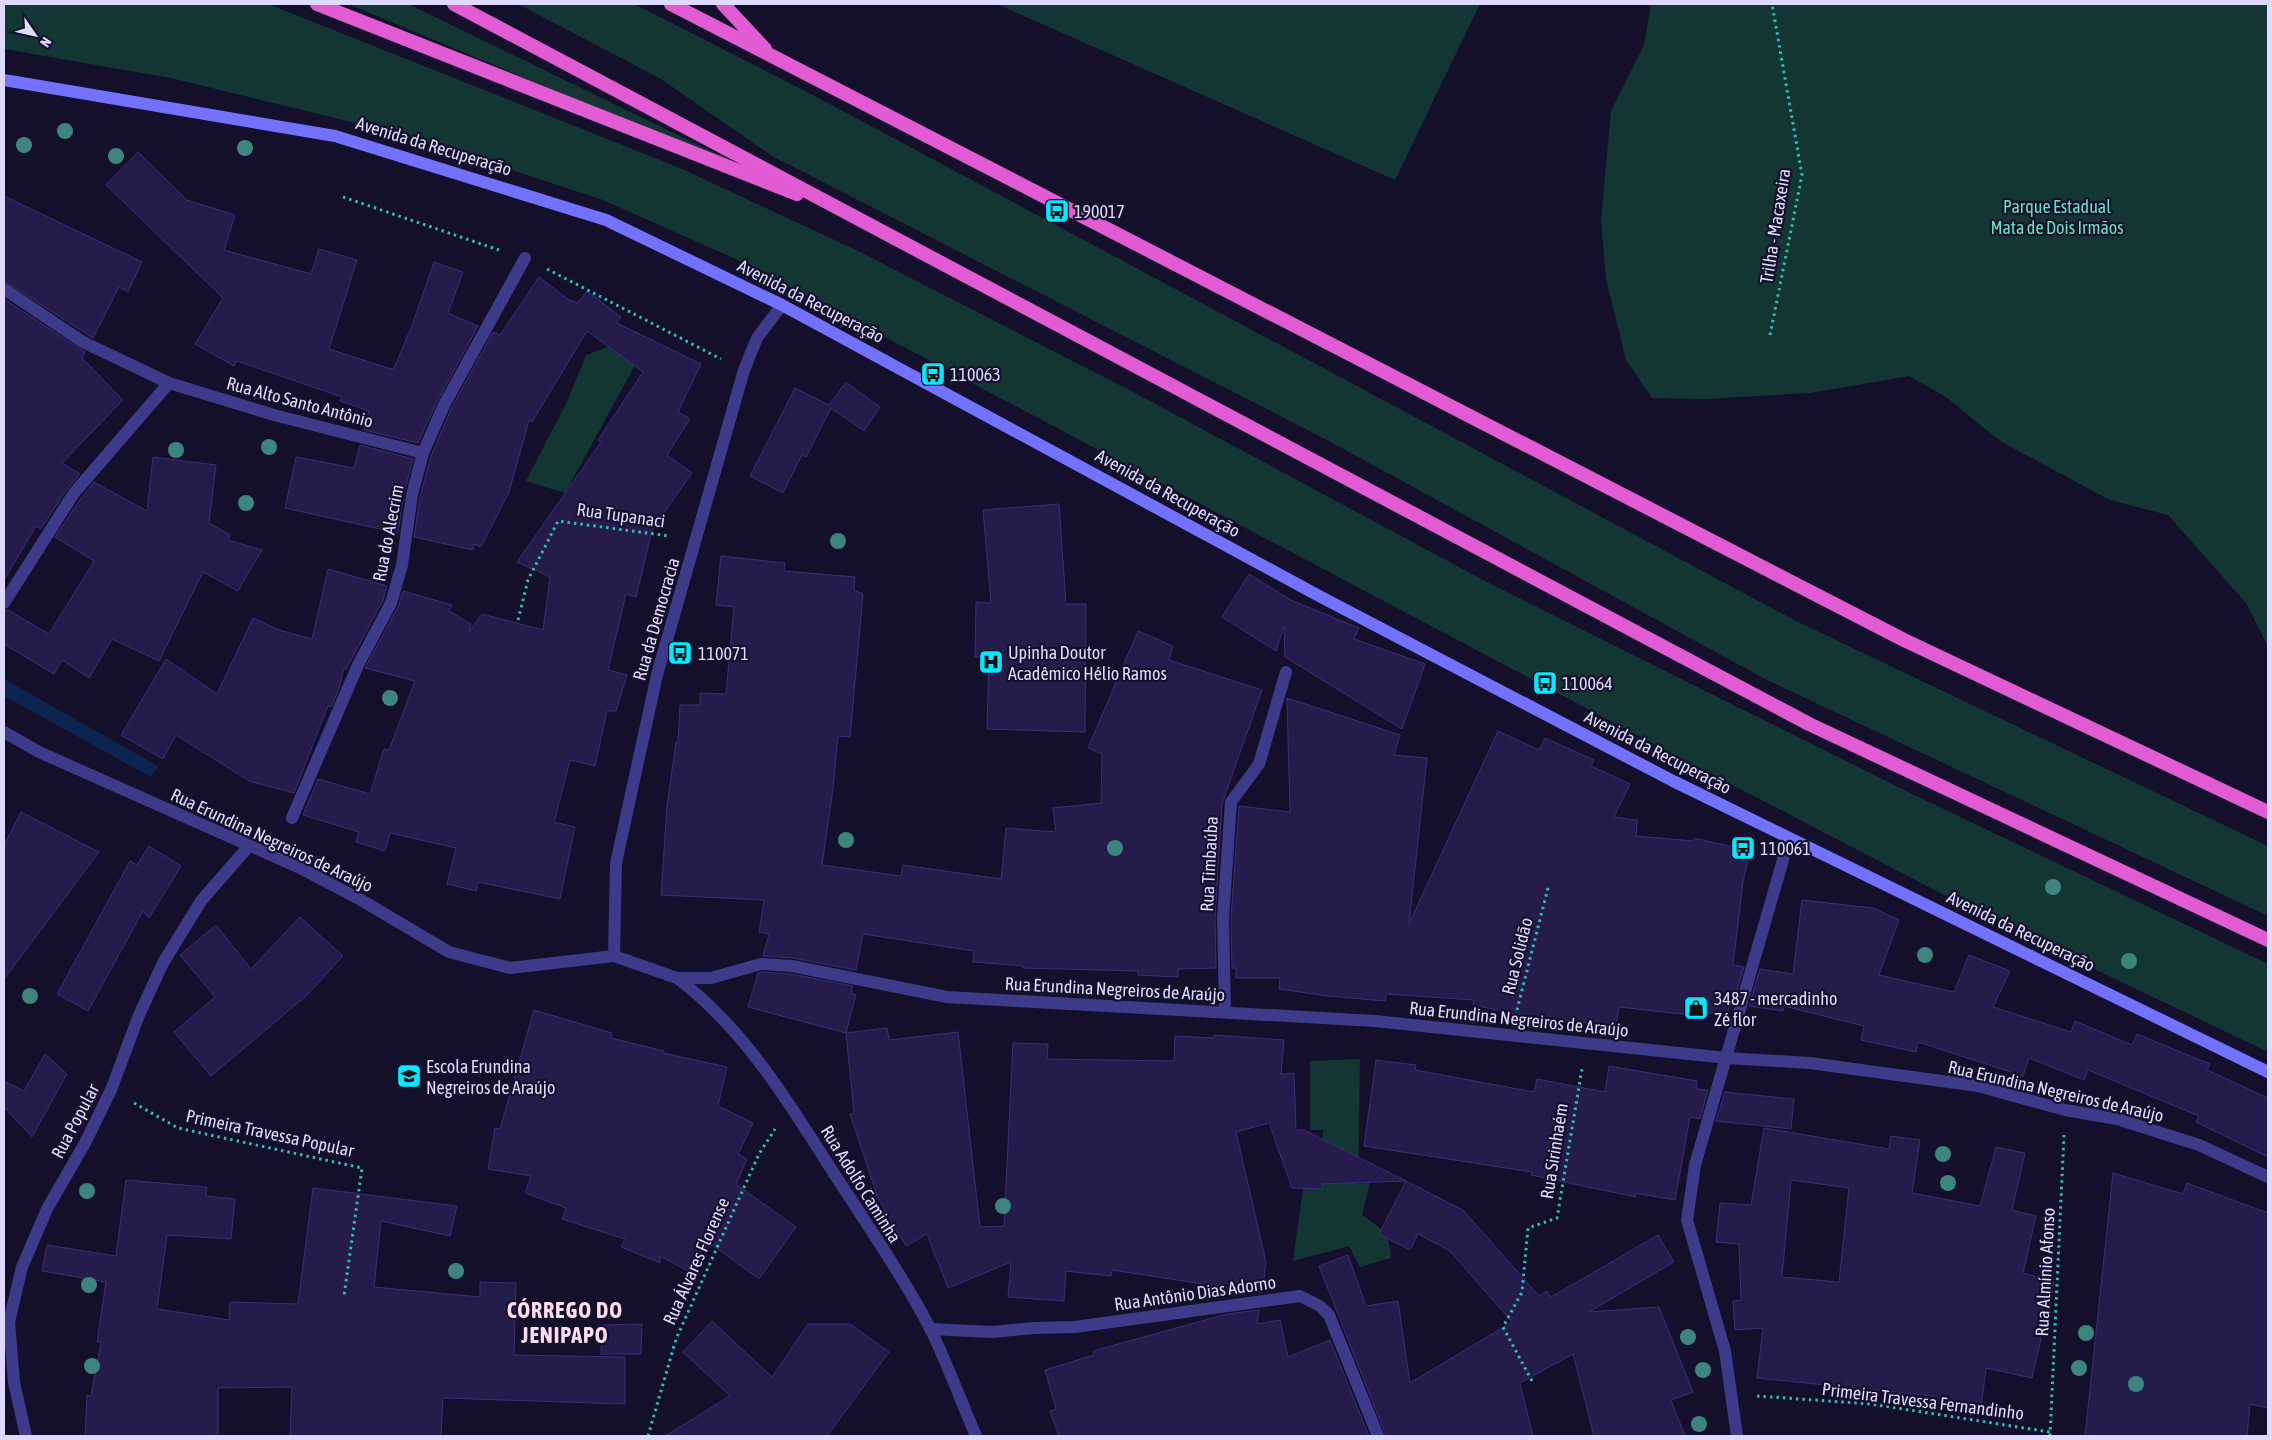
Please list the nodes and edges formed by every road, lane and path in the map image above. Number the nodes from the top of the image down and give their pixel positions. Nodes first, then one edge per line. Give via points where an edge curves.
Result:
1 (317, 4) edge
2 (454, 4) edge
3 (671, 4) edge
4 (723, 4) edge
5 (1772, 4) edge
6 (772, 57) junction
7 (4, 80) edge
8 (859, 218) junction
9 (525, 258) dead end
10 (4, 289) edge
11 (782, 305) junction
12 (1770, 335) dead end
13 (168, 383) junction
14 (423, 453) junction
15 (697, 540) junction
16 (4, 603) edge
17 (518, 620) dead end
18 (1286, 672) dead end
19 (4, 732) edge
20 (2268, 812) edge
21 (292, 818) dead end
22 (1789, 839) junction
23 (248, 847) junction
24 (1549, 884) dead end
25 (2268, 940) edge
26 (614, 956) junction
27 (677, 978) junction
28 (1225, 1012) junction
29 (1511, 1035) junction
30 (1586, 1044) junction
31 (1727, 1058) junction
32 (2268, 1072) edge
33 (112, 1090) junction
34 (790, 1105) junction
35 (2065, 1110) junction
36 (2268, 1177) edge
37 (344, 1296) dead end
38 (6, 1318) edge
39 (930, 1329) junction
40 (1532, 1381) dead end
41 (1731, 1395) junction
42 (2050, 1434) edge
43 (26, 1436) edge
44 (648, 1436) edge
45 (976, 1436) edge
46 (1378, 1436) edge
47 (1737, 1436) edge

1 - 8 highway
2 - 8 highway
3 - 6 highway
4 - 6 highway
5 - 12 path, Trilha - Macaxeira via 1802,175
6 - 20 highway via 1904,640
7 - 11 main road, Avenida da Recuperação via 335,136 606,220
8 - 25 highway via 1809,724
9 - 14 street, Rua do Alecrim via 444,405
10 - 13 street, Rua Alto Santo Antônio via 83,342
11 - 15 street, Rua da Democracia via 757,338 744,370
11 - 22 main road, Avenida da Recuperação via 1321,597
13 - 14 street, Rua Alto Santo Antônio via 274,415
13 - 16 street via 74,493
14 - 21 street, Rua do Alecrim via 412,495 402,565 391,603 358,665
15 - 17 path, Rua Tupanaci via 558,521 528,580
15 - 26 street, Rua da Democracia via 658,675 616,863
18 - 28 street, Rua Timbaúba via 1259,764 1231,802 1223,918
19 - 23 street, Rua Erundina Negreiros de Araújo via 39,752
22 - 31 street
22 - 32 main road, Avenida da Recuperação
23 - 26 street, Rua Erundina Negreiros de Araújo via 326,882 449,952 510,968
23 - 33 street, Rua Popular via 202,901 163,963 139,1015
24 - 29 path, Rua Solidão
26 - 27 street, Rua Erundina Negreiros de Araújo
27 - 28 street, Rua Erundina Negreiros de Araújo via 711,978 761,964 792,966 947,997
27 - 34 street, Rua Adolfo Caminha via 705,999 741,1038
28 - 29 street, Rua Erundina Negreiros de Araújo via 1375,1021
29 - 30 street, Rua Erundina Negreiros de Araújo
30 - 31 street, Rua Erundina Negreiros de Araújo
30 - 40 path, Rua Sirinhaém via 1557,1218 1528,1228 1522,1292 1503,1327
31 - 35 street, Rua Erundina Negreiros de Araújo via 1810,1063 1978,1086
31 - 41 street via 1695,1165 1687,1220 1725,1351
33 - 37 path, Primeira Travessa Popular via 178,1128 362,1168
33 - 38 street, Rua Popular via 46,1209 22,1267
34 - 39 street, Rua Adolfo Caminha
34 - 44 path, Rua Álvares Florense via 760,1154 676,1339
35 - 36 street, Rua Erundina Negreiros de Araújo via 2117,1119 2199,1145
35 - 42 path, Rua Almínio Afonso
38 - 43 street, Rua Popular via 14,1382
39 - 45 street, Rua Adolfo Caminha
39 - 46 street, Rua Antônio Dias Adorno via 992,1332 1075,1327 1300,1296 1320,1306 1329,1315
41 - 42 path, Primeira Travessa Fernandinho via 1871,1404
41 - 47 street

